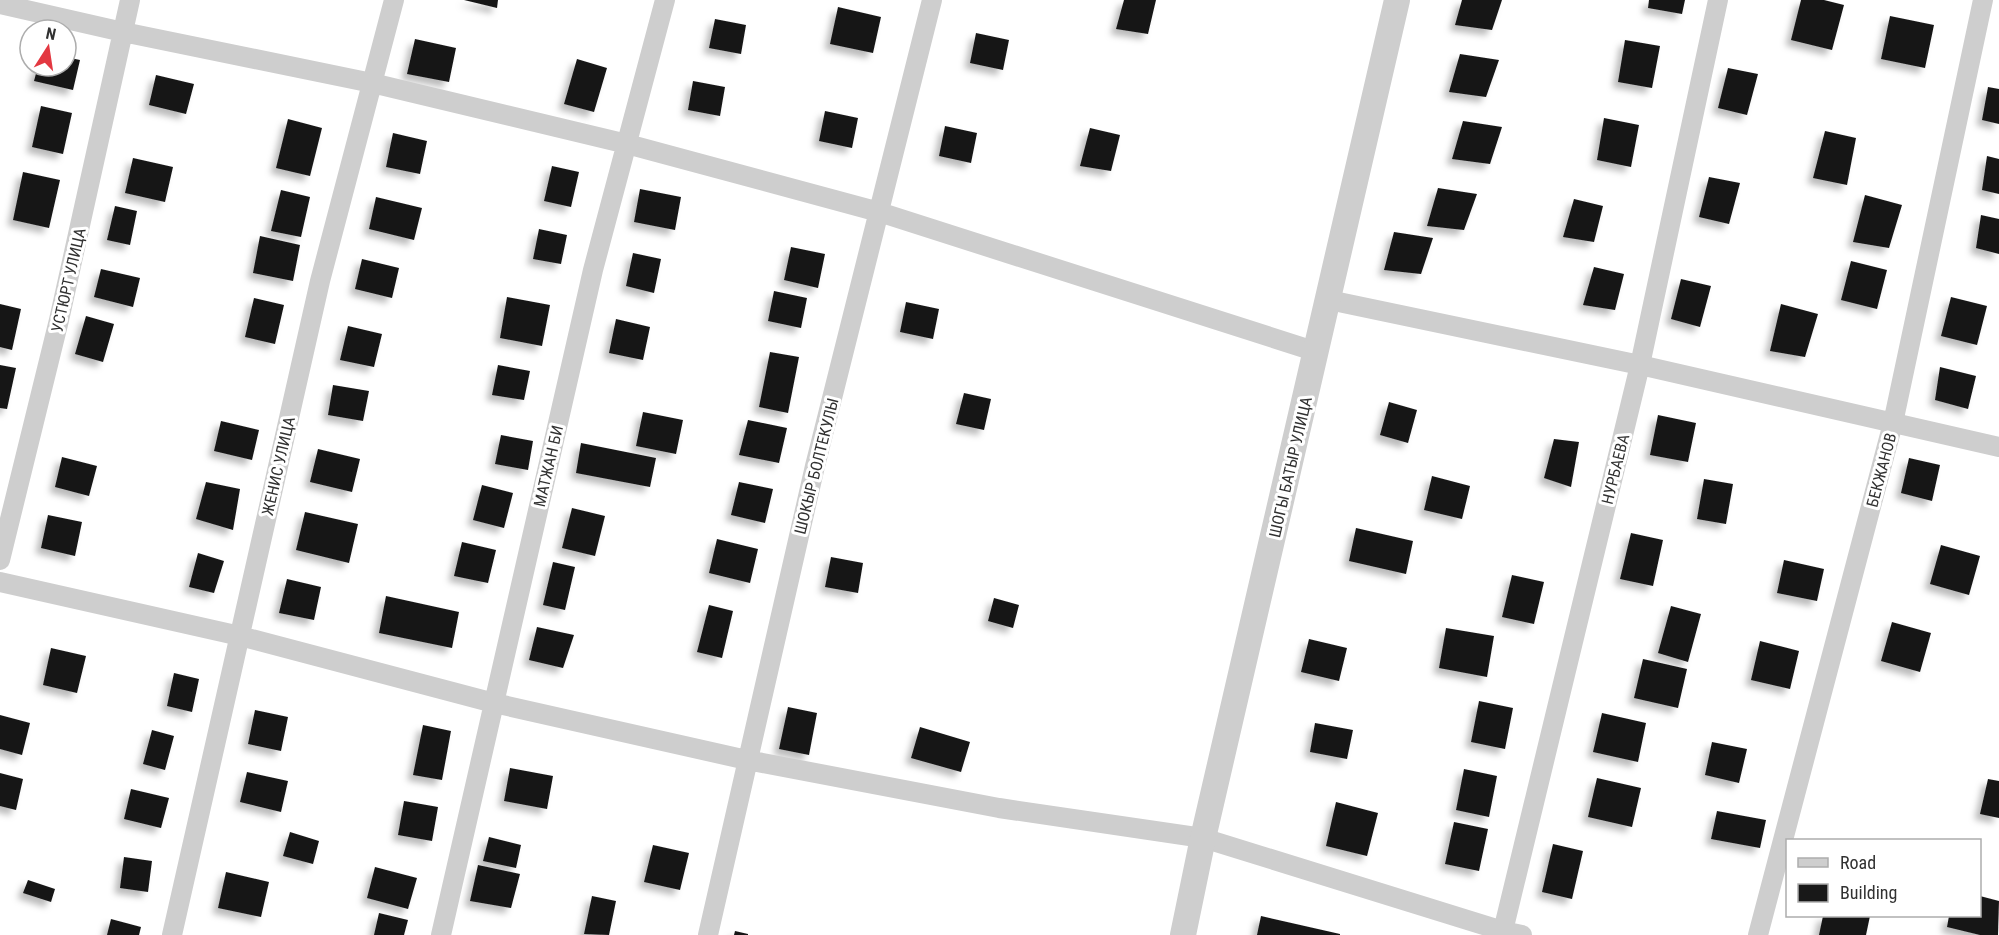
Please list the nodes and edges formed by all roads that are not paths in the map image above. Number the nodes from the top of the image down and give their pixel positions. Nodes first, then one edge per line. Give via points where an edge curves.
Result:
1 (130, 0) edge
2 (394, 0) edge
3 (665, 0) edge
4 (932, 0) edge
5 (1397, 0) edge
6 (1718, 0) edge
7 (1983, 0) edge
8 (0, 4) edge
9 (123, 32) junction
10 (372, 83) junction
11 (627, 144) junction
12 (879, 212) junction
13 (1329, 300) junction
14 (1317, 352) junction
15 (1640, 365) junction
16 (1893, 423) junction
17 (1999, 447) edge
18 (0, 560) edge
19 (0, 582) edge
20 (240, 636) junction
21 (494, 704) junction
22 (747, 760) junction
23 (1203, 838) junction
24 (1509, 934) edge
25 (172, 935) edge
26 (441, 935) edge
27 (708, 935) edge
28 (1184, 935) edge
29 (1758, 935) edge

1 - 9 street, УСТЮРТ УЛИЦА
2 - 10 street, ЖЕНИС УЛИЦА
3 - 11 street, МАТЖАН БИ
4 - 12 street, ШОКЫР БОЛТЕКУЛЫ
5 - 13 street, ШОГЫ БАТЫР УЛИЦА
6 - 15 street, НУРБАЕВА
7 - 16 street, БЕКЖАНОВ
8 - 9 street
9 - 10 street
9 - 18 street, УСТЮРТ УЛИЦА via 59,320
10 - 11 street
10 - 20 street, ЖЕНИС УЛИЦА via 320,281
11 - 12 street
11 - 21 street, МАТЖАН БИ via 593,270
12 - 14 street
12 - 22 street, ШОКЫР БОЛТЕКУЛЫ
13 - 14 street, ШОГЫ БАТЫР УЛИЦА
13 - 15 street
14 - 23 street, ШОГЫ БАТЫР УЛИЦА
15 - 16 street
15 - 24 street, НУРБАЕВА
16 - 17 street
16 - 29 street, БЕКЖАНОВ
19 - 20 street
20 - 21 street
20 - 25 street, ЖЕНИС УЛИЦА
21 - 22 street
21 - 26 street, МАТЖАН БИ
22 - 23 street via 999,808
22 - 27 street, ШОКЫР БОЛТЕКУЛЫ
23 - 24 street
23 - 28 street, ШОГЫ БАТЫР УЛИЦА

